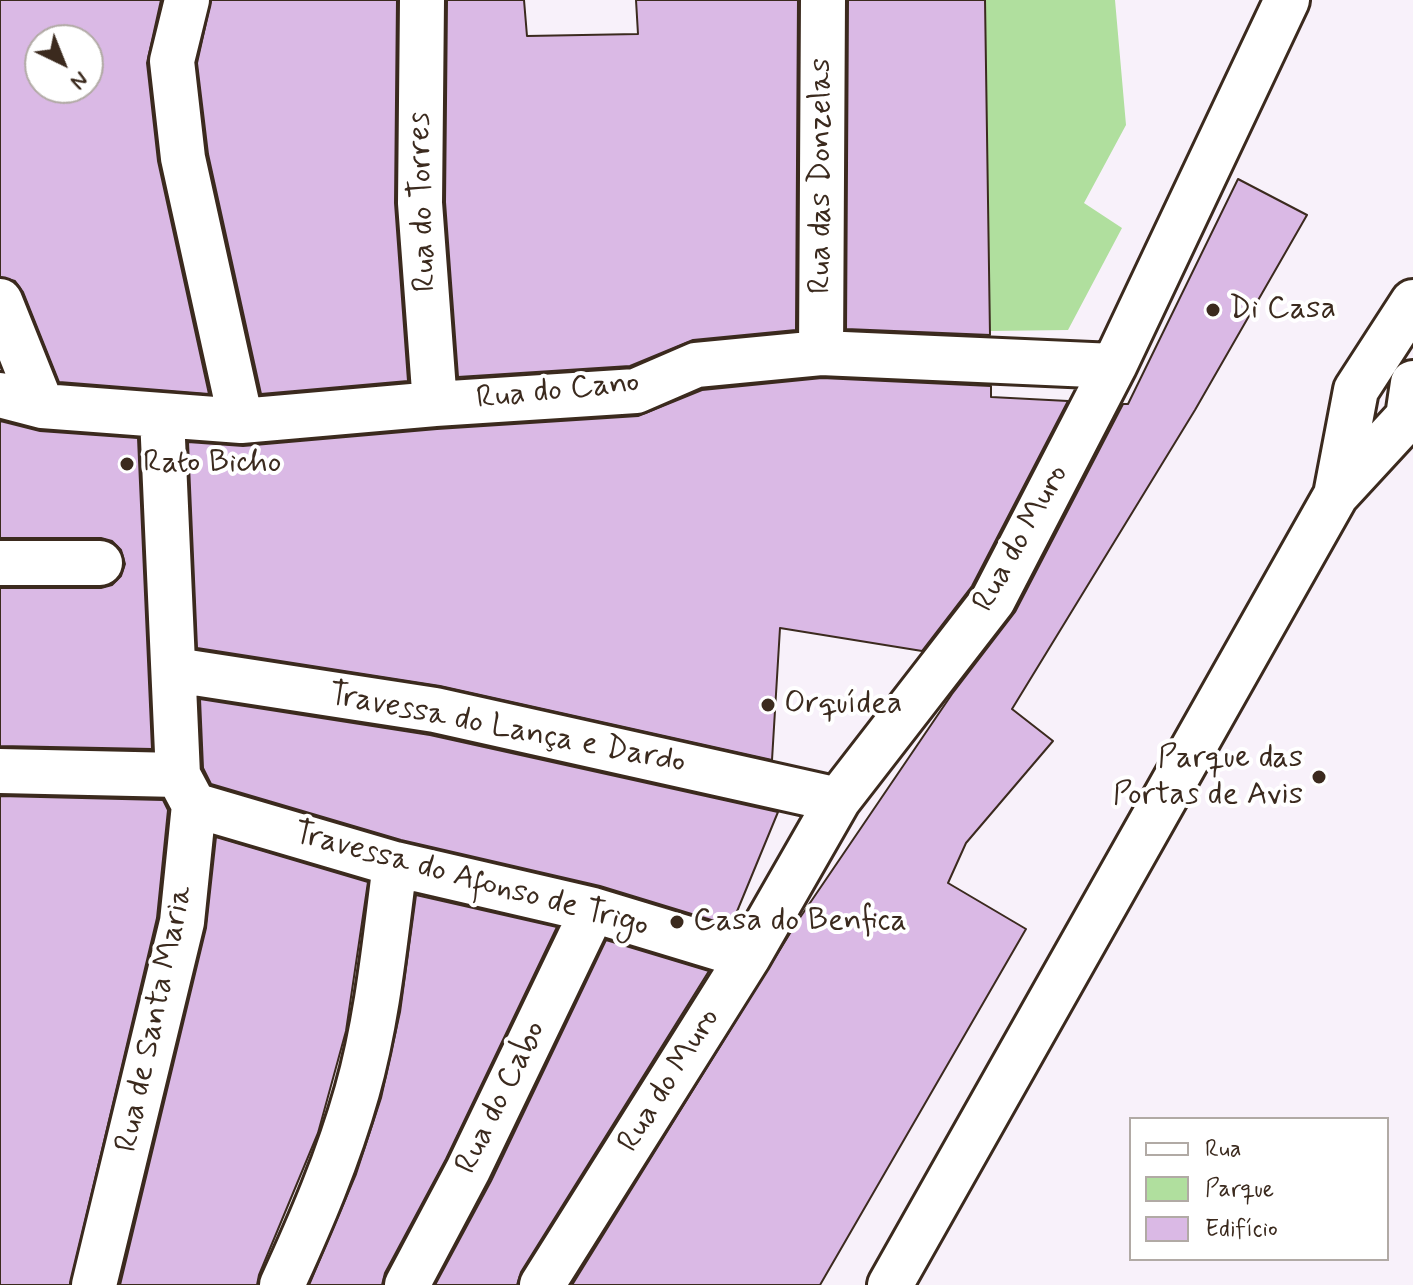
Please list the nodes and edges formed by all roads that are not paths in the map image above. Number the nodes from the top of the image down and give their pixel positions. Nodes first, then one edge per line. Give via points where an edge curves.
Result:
1 (187, 0) edge
2 (422, 0) edge
3 (823, 0) edge
4 (1287, 0) edge
5 (0, 301) edge
6 (1413, 302) edge
7 (821, 353) junction
8 (1114, 366) junction
9 (1413, 383) edge
10 (0, 395) edge
11 (435, 404) junction
12 (42, 406) junction
13 (162, 417) junction
14 (241, 421) junction
15 (1336, 495) junction
16 (0, 563) edge
17 (100, 563) dead end
18 (175, 670) junction
19 (0, 771) edge
20 (186, 790) junction
21 (838, 800) junction
22 (395, 864) junction
23 (593, 910) junction
24 (748, 957) junction
25 (94, 1285) edge
26 (282, 1285) edge
27 (407, 1285) edge
28 (542, 1285) edge
29 (890, 1285) edge

1 - 14 street via 172,61 183,158
2 - 11 street, Rua do Torres via 420,203
3 - 7 street, Rua das Donzelas
4 - 8 street, Rua do Muro
5 - 12 street
6 - 15 street via 1356,390
7 - 8 street, Rua do Cano
7 - 11 street, Rua do Cano via 696,365 636,391
8 - 21 street, Rua do Muro via 993,600
9 - 15 street via 1408,417
10 - 12 street, Rua do Cano
11 - 14 street, Rua do Cano
12 - 13 street, Rua do Cano
13 - 14 street, Rua do Cano
13 - 18 street, Rua de Santa Maria
15 - 29 street
16 - 17 street
18 - 20 street, Rua de Santa Maria
18 - 21 street, Travessa do Lança e Dardo via 435,710
19 - 20 street, Travessa do Afonso de Trigo
20 - 22 street, Travessa do Afonso de Trigo
20 - 25 street, Rua de Santa Maria via 182,922
21 - 24 street, Rua do Muro
22 - 23 street, Travessa do Afonso de Trigo
22 - 26 street via 378,994 358,1090 325,1191
23 - 24 street, Travessa do Afonso de Trigo
23 - 27 street, Rua do Cabo
24 - 28 street, Rua do Muro

